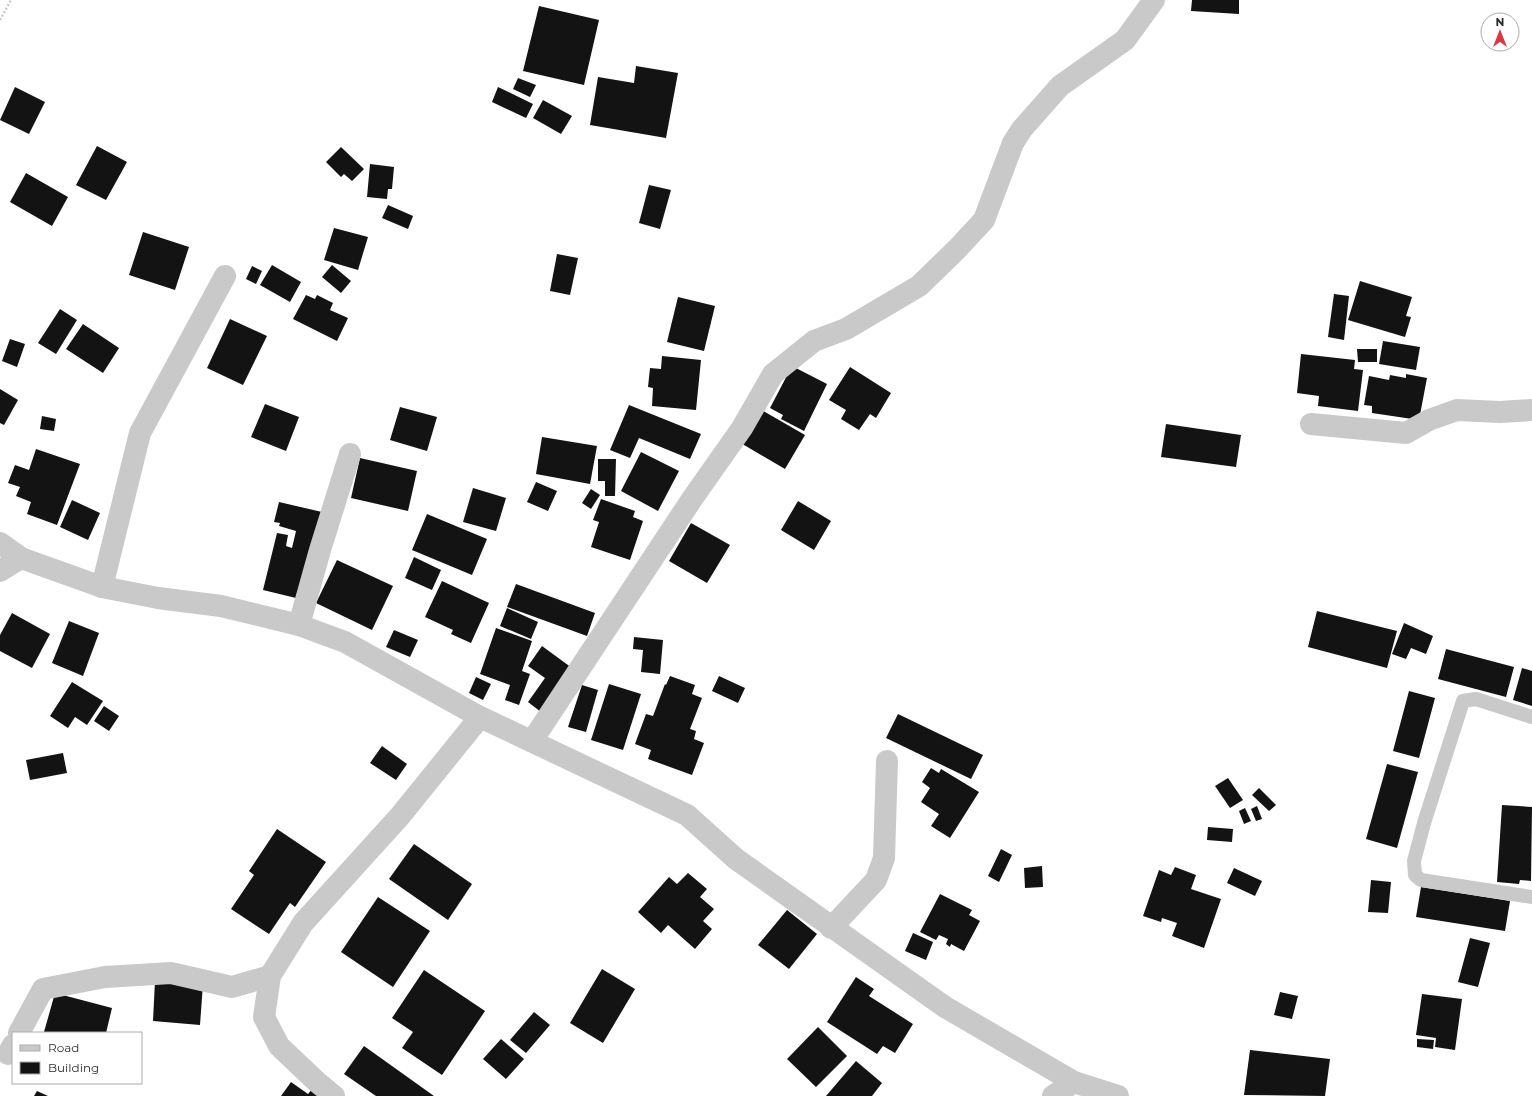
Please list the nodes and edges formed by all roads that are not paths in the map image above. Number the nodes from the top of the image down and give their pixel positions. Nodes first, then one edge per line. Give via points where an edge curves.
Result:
1 (1154, 0) edge
2 (225, 276) dead end
3 (1532, 410) edge
4 (1311, 424) dead end
5 (350, 454) dead end
6 (0, 543) edge
7 (21, 558) junction
8 (0, 571) edge
9 (102, 587) junction
10 (299, 625) junction
11 (1532, 716) edge
12 (480, 717) junction
13 (532, 742) junction
14 (887, 761) dead end
15 (1532, 897) edge
16 (832, 928) junction
17 (270, 976) junction
18 (20, 1032) edge
19 (1074, 1082) junction
20 (334, 1096) edge
21 (1053, 1096) edge
22 (1118, 1096) edge

1 - 13 street via 1125,40 1060,86 1022,129 1013,144 984,220 957,250 919,286 846,329 814,342 773,374 742,428 692,499
2 - 9 street via 140,433
3 - 4 street via 1457,410 1429,420 1406,433
5 - 10 street
6 - 7 street
7 - 8 street
7 - 9 street
9 - 10 street via 158,598 221,606
10 - 12 street via 345,642
11 - 15 lane via 1476,699 1463,701 1414,861 1415,875 1421,880
12 - 13 street
12 - 17 street via 400,816 303,923
13 - 16 street via 687,815 736,859
14 - 16 street via 884,858 876,880
16 - 19 street via 945,1007
17 - 18 street via 232,987 172,973 105,977 68,983 44,989
17 - 20 street via 264,1017 279,1046
19 - 21 street
19 - 22 street

